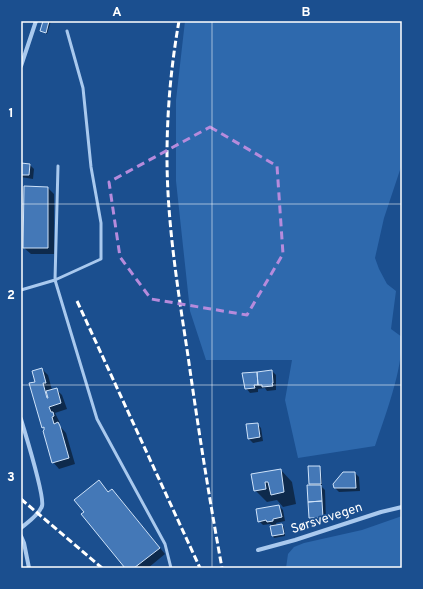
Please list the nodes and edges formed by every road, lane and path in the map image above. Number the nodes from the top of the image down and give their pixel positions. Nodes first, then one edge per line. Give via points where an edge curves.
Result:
1 (36, 21) edge
2 (67, 31) dead end
3 (21, 66) edge
4 (58, 166) dead end
5 (55, 280) junction
6 (21, 290) edge
7 (21, 419) edge
8 (402, 507) edge
9 (21, 528) edge
10 (21, 536) edge
11 (258, 550) dead end
12 (29, 568) edge
13 (171, 568) edge

1 - 3 street
2 - 5 lane via 83,88 91,167 101,223 101,259
4 - 5 lane
5 - 6 lane
5 - 13 lane via 97,419 165,544
7 - 9 street via 43,502 38,512
8 - 11 street, Sørsvevegen
10 - 12 street

